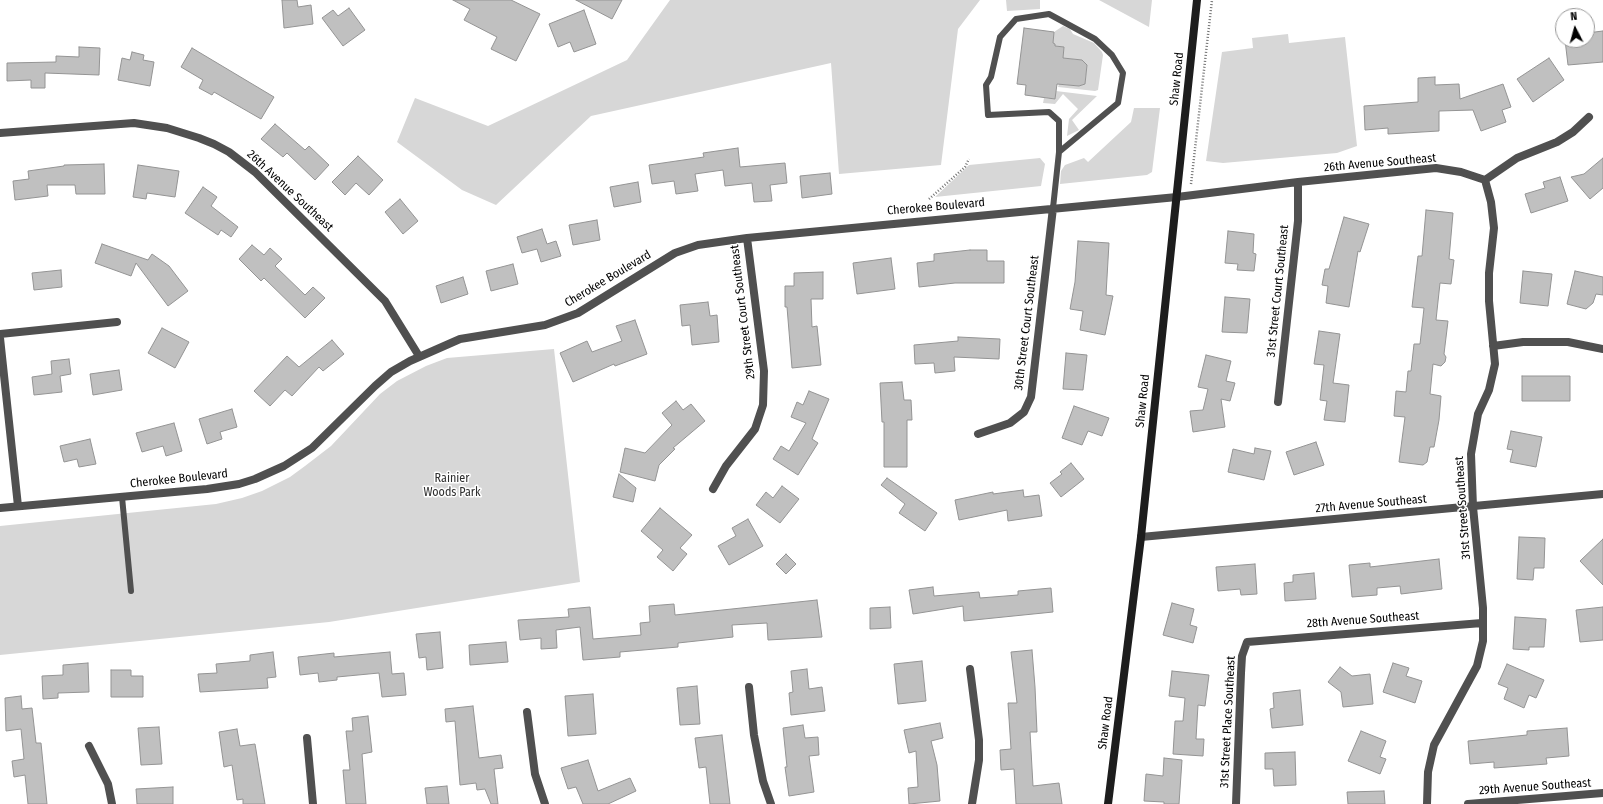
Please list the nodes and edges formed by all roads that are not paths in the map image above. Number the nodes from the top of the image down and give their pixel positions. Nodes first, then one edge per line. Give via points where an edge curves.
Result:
1 (1197, 0) edge
2 (1589, 117) dead end
3 (0, 134) edge
4 (1059, 152) junction
5 (1485, 180) junction
6 (1298, 182) junction
7 (1177, 197) junction
8 (1053, 208) junction
9 (747, 238) junction
10 (118, 322) dead end
11 (0, 334) edge
12 (0, 338) edge
13 (1493, 346) junction
14 (1603, 349) edge
15 (419, 356) junction
16 (1278, 402) dead end
17 (978, 434) dead end
18 (712, 489) dead end
19 (1603, 494) edge
20 (122, 497) junction
21 (18, 506) junction
22 (1473, 507) junction
23 (0, 508) edge
24 (1141, 537) junction
25 (132, 591) dead end
26 (1482, 623) junction
27 (1247, 642) joint
28 (970, 670) dead end
29 (749, 687) dead end
30 (527, 712) dead end
31 (307, 738) dead end
32 (89, 746) dead end
33 (1603, 794) edge
34 (112, 804) edge
35 (313, 804) edge
36 (545, 804) edge
37 (771, 804) edge
38 (972, 804) edge
39 (1108, 804) edge
40 (1236, 804) edge
41 (1427, 804) edge
42 (1468, 804) edge

1 - 7 main road, Shaw Road
2 - 5 street via 1558,142 1517,158
3 - 15 street, 26th Avenue Southeast via 134,124 167,128 214,144 256,172 385,301
4 - 4 lane via 1059,121 1049,112 988,115 986,85 991,77 1000,37 1016,19 1049,14 1095,39 1112,55 1123,73 1118,103
4 - 8 lane
5 - 6 street, 26th Avenue Southeast via 1461,172 1436,168
5 - 13 street, 31st Street Southeast via 1494,228 1489,280
6 - 7 street, 26th Avenue Southeast
6 - 16 street, 31st Street Court Southeast via 1298,221
7 - 8 street, Cherokee Boulevard
7 - 24 main road, Shaw Road
8 - 9 street, Cherokee Boulevard
8 - 17 street, 30th Street Court Southeast via 1031,397 1024,412 1010,423
9 - 15 street, Cherokee Boulevard via 698,245 675,253 578,313 545,325 460,339
9 - 18 street, 29th Street Court Southeast via 764,372 764,405 755,429 726,466
10 - 11 street
12 - 21 street
13 - 14 street via 1523,342 1568,342
13 - 22 street, 31st Street Southeast via 1493,378 1478,414 1472,447
15 - 20 street, Cherokee Boulevard via 391,372 324,437 284,466 255,479 223,487
19 - 22 street, 27th Avenue Southeast
20 - 21 street, Cherokee Boulevard
20 - 25 lane
21 - 23 street, Cherokee Boulevard
22 - 24 street, 27th Avenue Southeast
22 - 26 street, 31st Street Southeast
24 - 39 main road, Shaw Road
26 - 27 street, 28th Avenue Southeast
26 - 41 street, 31st Street Southeast via 1482,645 1477,666 1430,757
27 - 40 street, 31st Street Place Southeast via 1242,656
28 - 38 street via 979,740 979,760
29 - 37 street via 754,735 763,781
30 - 36 street via 535,774
31 - 35 street
32 - 34 street via 108,784
33 - 42 street, 29th Avenue Southeast

